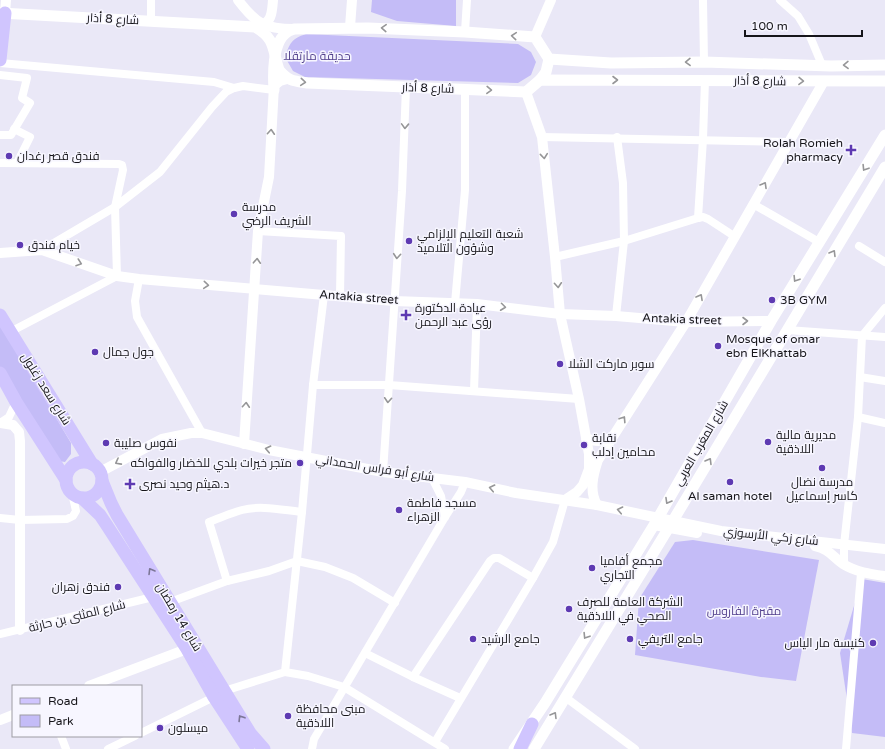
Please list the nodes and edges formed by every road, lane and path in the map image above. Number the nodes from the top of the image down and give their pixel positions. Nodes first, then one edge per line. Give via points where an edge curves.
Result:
1 (6, 0) edge
2 (151, 0) edge
3 (238, 0) edge
4 (273, 0) edge
5 (352, 0) edge
6 (467, 0) edge
7 (551, 0) edge
8 (703, 0) edge
9 (780, 0) edge
10 (3, 13) edge
11 (151, 22) junction
12 (260, 26) junction
13 (350, 28) junction
14 (294, 29) junction
15 (464, 32) junction
16 (535, 38) junction
17 (275, 57) junction
18 (549, 59) junction
19 (0, 60) edge
20 (704, 62) junction
21 (0, 63) edge
22 (822, 65) junction
23 (885, 65) edge
24 (0, 75) edge
25 (287, 79) junction
26 (540, 80) junction
27 (705, 80) junction
28 (824, 82) junction
29 (884, 82) edge
30 (406, 87) junction
31 (234, 88) junction
32 (274, 90) junction
33 (465, 90) junction
34 (526, 92) junction
35 (14, 129) junction
36 (0, 135) edge
37 (885, 135) edge
38 (542, 137) junction
39 (617, 137) junction
40 (704, 139) junction
41 (789, 142) junction
42 (0, 163) edge
43 (18, 163) junction
44 (885, 167) edge
45 (753, 204) junction
46 (115, 207) junction
47 (698, 218) junction
48 (258, 231) junction
49 (734, 236) junction
50 (624, 241) junction
51 (819, 242) junction
52 (859, 246) dead end
53 (42, 250) junction
54 (0, 253) edge
55 (556, 257) junction
56 (885, 262) edge
57 (117, 276) junction
58 (139, 279) junction
59 (255, 289) junction
60 (324, 295) junction
61 (340, 296) junction
62 (394, 301) junction
63 (455, 303) junction
64 (477, 304) junction
65 (885, 308) edge
66 (560, 314) junction
67 (0, 315) edge
68 (616, 316) junction
69 (771, 321) junction
70 (686, 322) junction
71 (787, 330) junction
72 (10, 332) junction
73 (862, 336) junction
74 (885, 337) edge
75 (0, 373) edge
76 (860, 377) junction
77 (885, 382) edge
78 (313, 385) junction
79 (389, 385) junction
80 (474, 391) junction
81 (579, 398) junction
82 (16, 402) junction
83 (858, 417) junction
84 (0, 423) edge
85 (885, 423) edge
86 (202, 433) junction
87 (612, 437) junction
88 (586, 438) junction
89 (244, 444) junction
90 (307, 457) junction
91 (98, 472) junction
92 (382, 472) junction
93 (432, 478) junction
94 (66, 480) junction
95 (466, 482) junction
96 (77, 496) junction
97 (565, 500) junction
98 (597, 505) junction
99 (302, 512) junction
100 (445, 517) junction
101 (0, 518) edge
102 (20, 520) junction
103 (656, 522) junction
104 (670, 525) junction
105 (844, 545) junction
106 (885, 549) edge
107 (297, 561) junction
108 (844, 564) junction
109 (861, 573) junction
110 (885, 576) edge
111 (533, 578) junction
112 (227, 580) junction
113 (153, 597) junction
114 (170, 602) junction
115 (396, 603) junction
116 (20, 630) junction
117 (0, 634) edge
118 (187, 649) junction
119 (365, 653) junction
120 (285, 672) junction
121 (413, 677) junction
122 (92, 685) edge
123 (344, 687) junction
124 (219, 694) junction
125 (565, 697) junction
126 (460, 698) junction
127 (12, 715) edge
128 (0, 720) edge
129 (532, 724) junction
130 (142, 732) edge
131 (61, 737) edge
132 (133, 737) edge
133 (435, 742) junction
134 (247, 743) edge
135 (66, 749) edge
136 (108, 749) edge
137 (264, 749) edge
138 (268, 749) edge
139 (312, 749) edge
140 (445, 749) edge
141 (514, 749) edge
142 (520, 749) edge
143 (534, 749) edge
144 (635, 749) edge
145 (846, 749) edge

1 - 10 street
2 - 11 street
3 - 12 street
4 - 12 street via 270,19
5 - 13 street
6 - 15 street
7 - 16 street
8 - 20 street
9 - 22 street via 798,16
10 - 11 main road, شارع 8 أذار
10 - 19 main road
11 - 12 main road, شارع 8 أذار
12 - 14 street
12 - 17 main road via 269,38
13 - 14 main road
15 -> 13 main road
14 - 17 main road via 280,39
16 -> 15 main road
16 - 18 main road
17 - 25 main road via 279,70
17 - 32 main road
20 -> 18 main road via 611,63
18 - 26 main road via 546,72
20 - 22 main road
21 - 31 street via 214,82
23 -> 22 main road
24 - 35 street via 27,78 22,98 30,102
25 -> 30 main road, شارع 8 أذار
25 - 32 street via 280,80 274,86
26 -> 27 main road, شارع 8 أذار
26 - 34 main road
27 -> 28 main road, شارع 8 أذار
27 - 40 street
28 - 29 main road, شارع 8 أذار
28 - 41 street
30 - 33 main road, شارع 8 أذار
30 -> 62 street
31 - 32 street via 243,86
31 - 46 street via 226,92 212,107 160,172
48 -> 32 street via 269,177
33 -> 34 main road, شارع 8 أذار
33 - 63 street via 464,190
34 - 38 street
35 - 36 street via 11,135
35 - 43 street via 30,137
37 -> 51 main road, شارع المغرب العربي
38 - 39 street
38 -> 55 street
39 - 40 street
39 - 50 street via 623,183
40 - 41 street
40 - 47 street
45 -> 41 street
42 - 43 street
43 - 46 street via 122,165
71 -> 44 main road, شارع المغرب العربي
45 - 49 street
45 - 51 street
46 - 53 street
46 - 57 street
47 - 49 street via 708,218
47 - 50 street
59 -> 48 street
48 - 61 street via 341,236
70 -> 49 street
50 - 55 street
50 - 68 street
51 -> 69 main road, شارع المغرب العربي
52 - 56 street
53 - 54 street, Antakia street
53 -> 57 street, Antakia street
55 -> 66 street
57 - 58 street, Antakia street
57 - 72 street
58 -> 59 street, Antakia street
58 - 86 street via 135,301 137,317
59 - 60 street, Antakia street
89 -> 59 street
60 - 61 street, Antakia street
60 - 78 street
61 - 62 street, Antakia street
62 - 63 street, Antakia street
62 - 79 street
63 - 64 street, Antakia street
64 -> 66 street, Antakia street
64 - 80 street
65 - 73 street
66 - 68 street, Antakia street
66 - 81 street
67 - 72 main road, شارع سعد زغلول
68 - 70 street, Antakia street
70 -> 69 street, Antakia street
69 -> 103 main road, شارع المغرب العربي
87 -> 70 street
71 - 73 street
104 -> 71 main road, شارع المغرب العربي
72 - 91 main road, شارع سعد زغلول
73 - 74 street
73 - 76 street
75 - 82 main road
76 - 77 street
76 - 83 street
78 - 79 street
78 - 90 street
79 - 80 street
79 -> 92 street
80 - 81 street
81 - 88 street
82 - 84 street via 9,417
82 - 94 main road
83 - 85 street
83 - 105 street
84 - 102 street via 13,425 19,432
86 - 89 street, شارع أبو فراس الحمداني
86 -> 91 street, شارع أبو فراس الحمداني via 162,439
87 - 88 street via 600,442
87 - 98 street via 594,470 592,489
88 - 97 street via 589,454 587,476 577,492
90 -> 89 street, شارع أبو فراس الحمداني
90 - 92 street, شارع أبو فراس الحمداني
90 - 99 street
91 - 94 main road via 87,462 80,462 70,468
91 - 96 main road via 97,492 93,495
114 -> 91 main road, شارع 14 رمضان via 111,503
92 - 93 street, شارع أبو فراس الحمداني
93 - 95 street, شارع أبو فراس الحمداني
93 - 100 street via 441,496
94 - 96 main road via 67,485
97 -> 95 street, شارع أبو فراس الحمداني
95 - 100 street
96 - 102 street via 76,511 67,519
96 - 113 main road, شارع 14 رمضان via 96,511 106,524
97 - 98 street, شارع أبو فراس الحمداني
97 - 111 street via 553,542
103 -> 98 street, شارع أبو فراس الحمداني
99 - 107 street
99 - 112 street via 256,508 242,510 209,522
100 - 115 street
101 - 102 street
102 - 116 street
103 - 104 street, شارع زكي الأرسوزي
103 -> 129 main road, شارع المغرب العربي
104 - 105 street, شارع زكي الأرسوزي
104 - 108 street via 716,536 817,546 830,551
104 - 125 main road, شارع المغرب العربي
105 - 106 street, شارع زكي الأرسوزي
105 - 108 street
107 - 112 street via 269,571
107 - 115 street via 325,567 362,582
107 - 120 street
108 - 109 street
109 - 110 street
109 - 145 street
111 - 121 street via 499,558 490,561
111 - 126 street
112 - 114 street
113 - 116 street, شارع المثنى بن حارثة
113 - 118 main road, شارع 14 رمضان
114 - 124 main road, شارع 14 رمضان
115 - 119 street
116 - 117 street, شارع المثنى بن حارثة
118 - 122 street
118 - 124 main road, شارع 14 رمضان
119 - 121 street
119 - 123 street
120 - 123 street
120 - 124 street
121 - 126 street
123 - 133 street
123 - 139 street via 314,739
124 - 130 street
124 - 134 main road, شارع 14 رمضان
143 -> 125 main road, شارع المغرب العربي
125 - 144 street
126 - 133 street
127 - 128 street
129 - 141 main road, شارع المغرب العربي
129 - 142 main road
131 - 135 street
132 - 136 street
133 - 140 street
134 - 137 main road, شارع 14 رمضان
134 - 138 main road

